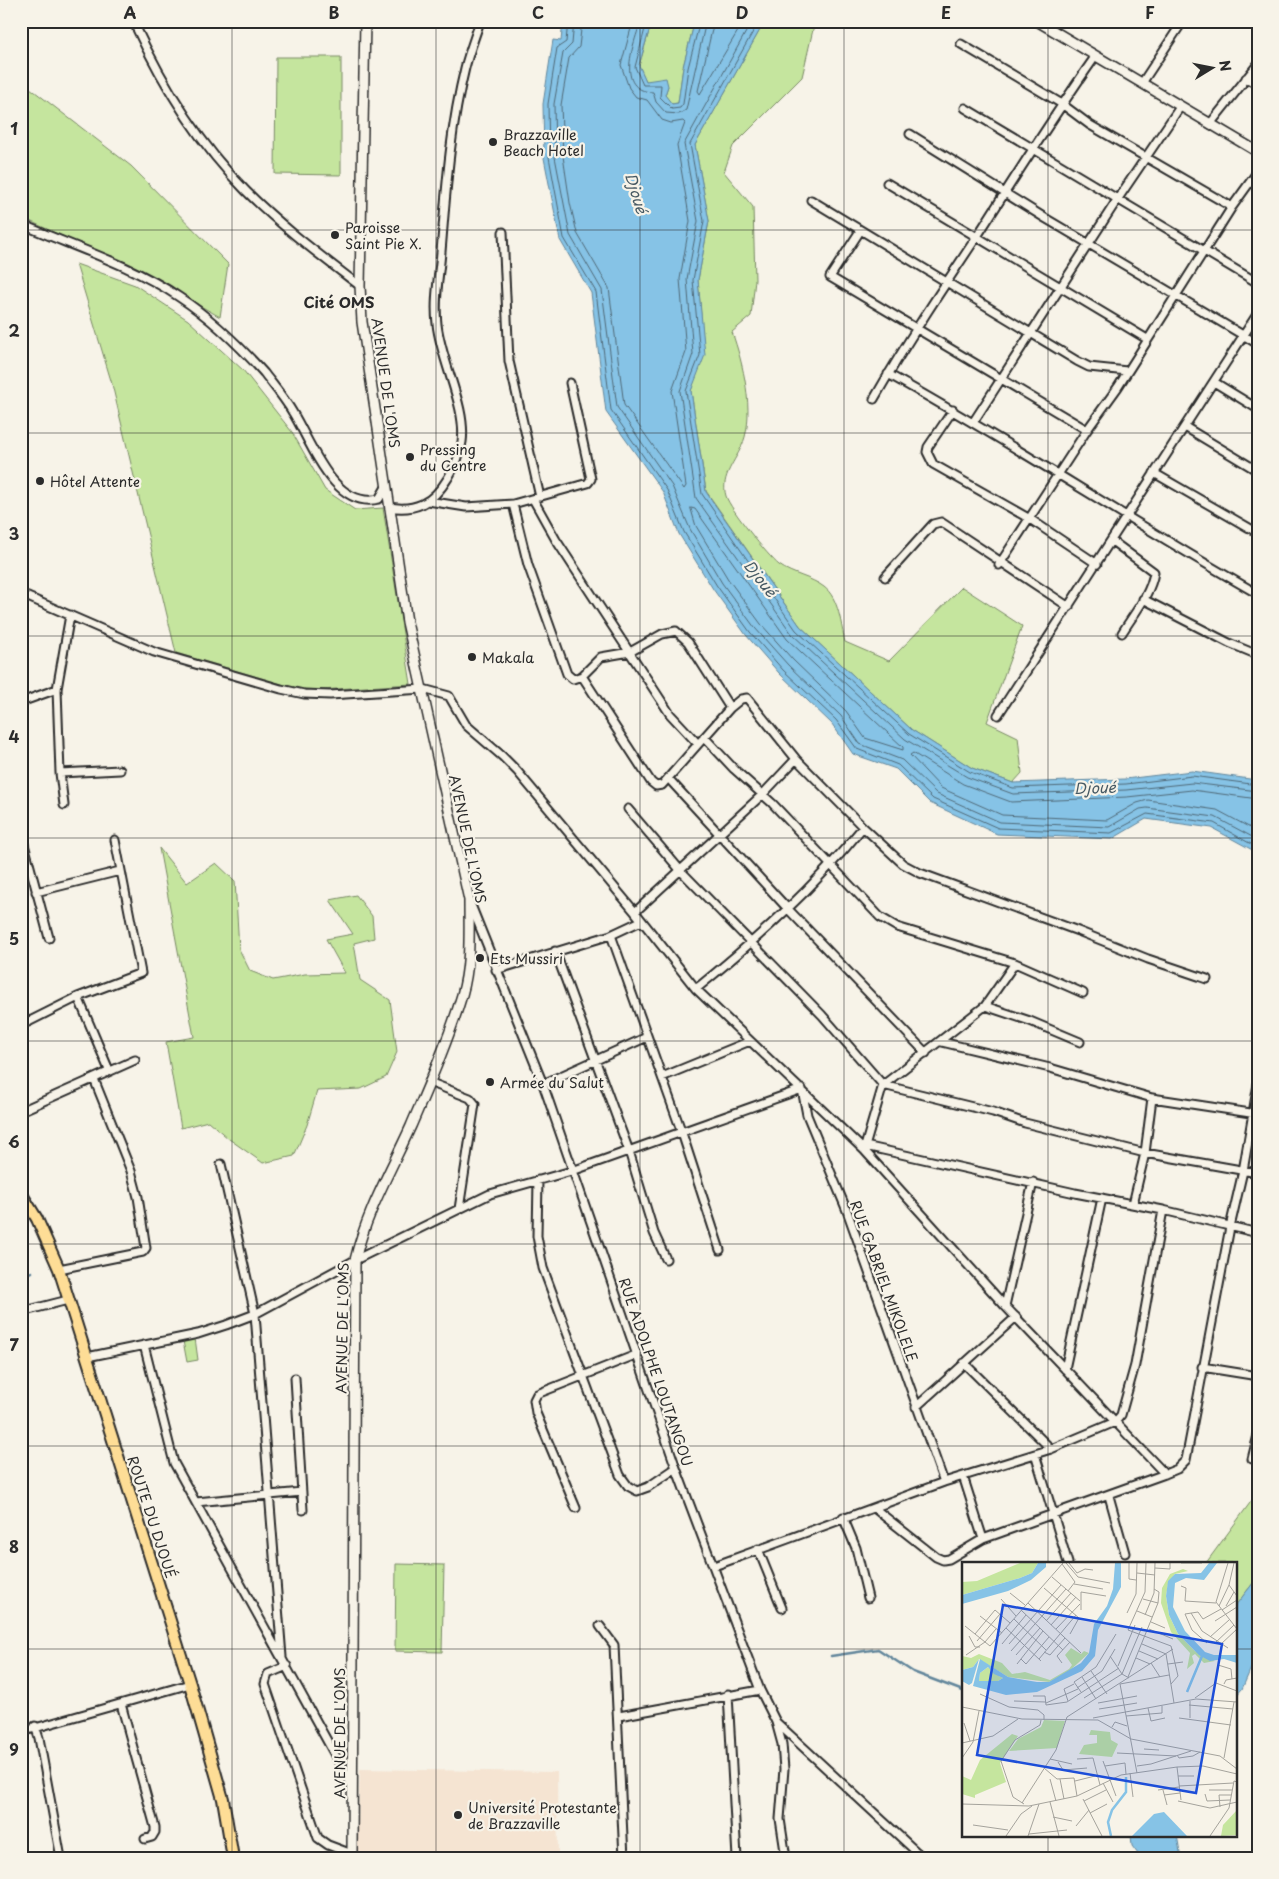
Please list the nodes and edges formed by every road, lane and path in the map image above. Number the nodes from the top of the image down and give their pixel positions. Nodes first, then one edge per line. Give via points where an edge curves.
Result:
1 (133, 21) edge
2 (365, 21) edge
3 (480, 21) edge
4 (1037, 21) edge
5 (1183, 21) edge
6 (1051, 25) edge
7 (961, 44) dead end
8 (1095, 57) junction
9 (1258, 64) edge
10 (1246, 78) junction
11 (1142, 83) junction
12 (1258, 85) edge
13 (1062, 104) junction
14 (1180, 107) junction
15 (965, 108) dead end
16 (1210, 124) junction
17 (910, 134) dead end
18 (1032, 147) junction
19 (1258, 152) edge
20 (1147, 156) junction
21 (1258, 171) edge
22 (888, 183) dead end
23 (1005, 193) junction
24 (811, 200) dead end
25 (1117, 200) junction
26 (1232, 207) junction
27 (21, 224) edge
28 (860, 231) junction
29 (503, 232) dead end
30 (976, 237) junction
31 (1088, 244) junction
32 (1204, 250) junction
33 (947, 281) junction
34 (1258, 283) edge
35 (360, 286) junction
36 (1060, 287) junction
37 (1176, 296) junction
38 (1258, 313) edge
39 (916, 327) junction
40 (1033, 334) junction
41 (1243, 335) junction
42 (1147, 339) junction
43 (1258, 344) edge
44 (1127, 371) junction
45 (888, 374) junction
46 (1002, 378) junction
47 (1214, 382) junction
48 (570, 383) dead end
49 (874, 399) dead end
50 (1258, 409) edge
51 (953, 410) junction
52 (974, 421) junction
53 (1185, 427) junction
54 (1087, 430) junction
55 (1258, 471) edge
56 (1154, 473) junction
57 (1060, 475) junction
58 (386, 487) junction
59 (536, 498) junction
60 (428, 501) junction
61 (513, 504) junction
62 (389, 507) junction
63 (1127, 518) junction
64 (1030, 519) junction
65 (1258, 533) edge
66 (1112, 541) junction
67 (1000, 564) junction
68 (1097, 564) junction
69 (885, 577) dead end
70 (21, 594) edge
71 (1258, 594) edge
72 (1143, 599) junction
73 (1069, 607) junction
74 (70, 615) junction
75 (1122, 633) dead end
76 (630, 652) junction
77 (1258, 655) edge
78 (582, 676) junction
79 (423, 688) junction
80 (57, 689) junction
81 (21, 702) edge
82 (730, 708) junction
83 (998, 716) dead end
84 (704, 737) junction
85 (698, 744) junction
86 (796, 759) junction
87 (120, 770) dead end
88 (60, 774) junction
89 (668, 778) junction
90 (763, 794) junction
91 (64, 806) dead end
92 (628, 809) dead end
93 (863, 827) junction
94 (21, 833) edge
95 (720, 834) junction
96 (115, 840) dead end
97 (830, 866) junction
98 (120, 871) junction
99 (681, 871) junction
100 (36, 892) junction
101 (469, 900) junction
102 (788, 909) junction
103 (635, 912) junction
104 (641, 921) junction
105 (611, 935) junction
106 (49, 938) dead end
107 (754, 942) junction
108 (556, 951) junction
109 (1016, 963) junction
110 (496, 970) junction
111 (1207, 979) dead end
112 (696, 989) junction
113 (1083, 993) dead end
114 (78, 997) junction
115 (986, 1006) junction
116 (21, 1016) edge
117 (647, 1037) junction
118 (750, 1041) junction
119 (942, 1042) junction
120 (1080, 1042) dead end
121 (926, 1053) junction
122 (135, 1060) dead end
123 (595, 1060) junction
124 (109, 1070) junction
125 (662, 1077) junction
126 (94, 1079) junction
127 (429, 1082) junction
128 (543, 1084) junction
129 (1258, 1084) edge
130 (883, 1086) junction
131 (802, 1089) junction
132 (1152, 1098) junction
133 (21, 1111) edge
134 (1256, 1114) edge
135 (682, 1133) junction
136 (864, 1148) junction
137 (630, 1151) junction
138 (1144, 1153) junction
139 (221, 1164) dead end
140 (575, 1170) junction
141 (1244, 1170) junction
142 (1258, 1174) edge
143 (538, 1180) junction
144 (1033, 1182) junction
145 (21, 1193) edge
146 (1102, 1198) junction
147 (1132, 1204) junction
148 (459, 1209) junction
149 (1163, 1210) junction
150 (1230, 1227) junction
151 (1258, 1233) edge
152 (720, 1250) dead end
153 (666, 1259) dead end
154 (355, 1260) junction
155 (59, 1269) junction
156 (68, 1300) junction
157 (1006, 1306) junction
158 (21, 1312) edge
159 (255, 1314) junction
160 (1016, 1317) junction
161 (144, 1345) junction
162 (638, 1354) junction
163 (87, 1357) junction
164 (964, 1364) junction
165 (1202, 1367) junction
166 (1065, 1369) junction
167 (582, 1375) junction
168 (1258, 1376) edge
169 (295, 1378) dead end
170 (916, 1408) junction
171 (1115, 1422) junction
172 (1258, 1435) edge
173 (1051, 1449) junction
174 (1036, 1454) junction
175 (1252, 1460) dead end
176 (676, 1468) junction
177 (1165, 1474) junction
178 (963, 1476) junction
179 (944, 1482) junction
180 (302, 1492) junction
181 (271, 1494) junction
182 (1109, 1496) junction
183 (196, 1502) junction
184 (576, 1508) dead end
185 (874, 1508) junction
186 (303, 1510) dead end
187 (1054, 1514) junction
188 (843, 1517) junction
189 (983, 1540) junction
190 (758, 1549) junction
191 (1126, 1553) dead end
192 (1068, 1562) edge
193 (714, 1566) junction
194 (868, 1598) dead end
195 (782, 1608) dead end
196 (600, 1626) dead end
197 (282, 1657) junction
198 (287, 1666) junction
199 (190, 1684) junction
200 (760, 1690) junction
201 (728, 1694) junction
202 (121, 1704) junction
203 (21, 1713) edge
204 (619, 1716) junction
205 (776, 1722) junction
206 (35, 1726) junction
207 (24, 1731) edge
208 (353, 1789) junction
209 (145, 1839) dead end
210 (352, 1856) edge
211 (61, 1858) edge
212 (233, 1858) edge
213 (624, 1858) edge
214 (737, 1858) edge
215 (786, 1858) edge
216 (923, 1858) edge

1 - 35 street via 181,111 245,190 303,242
2 - 35 street, AVENUE DE L'OMS
3 - 60 street via 456,108 444,194 436,293 440,346 460,408 462,442 448,476
4 - 6 street
5 - 11 street
6 - 8 street
7 - 13 street
8 - 11 street
8 - 13 street
9 - 10 street
10 - 12 street
10 - 16 street
11 - 14 street
13 - 18 street
13 - 20 street via 1090,125
14 - 16 street
14 - 20 street
15 - 18 street
16 - 19 street
17 - 23 street
18 - 23 street
18 - 25 street
20 - 25 street
20 - 26 street
21 - 26 street
22 - 30 street
23 - 30 street
23 - 31 street
24 - 28 street
25 - 31 street
25 - 32 street
26 - 32 street
27 - 58 street via 130,270 190,305 232,340 275,386 338,487 356,499 368,502 379,499
28 - 33 street
28 - 39 street via 830,277
29 - 59 street via 509,361
30 - 33 street
30 - 36 street
31 - 36 street
31 - 37 street
32 - 34 street
32 - 37 street
33 - 39 street
33 - 40 street
35 - 58 street, AVENUE DE L'OMS via 362,322
36 - 40 street
36 - 42 street
37 - 41 street
37 - 42 street
38 - 41 street
39 - 45 street
39 - 46 street
40 - 44 street via 1089,367
40 - 46 street
41 - 43 street
41 - 47 street
42 - 44 street
44 - 54 street
45 - 49 street
45 - 51 street
46 - 52 street
46 - 54 street
47 - 50 street
47 - 53 street
48 - 59 street via 591,479 588,483
51 - 52 street
51 - 64 street via 928,447 933,464
52 - 57 street
53 - 55 street
53 - 56 street
54 - 57 street
56 - 63 street
56 - 65 street
57 - 63 street
57 - 64 street
58 - 62 street, AVENUE DE L'OMS
59 - 61 street
59 - 76 street via 556,540
60 - 61 street via 472,507
60 - 62 street via 411,508
61 - 78 street via 528,565 568,674 572,679
62 - 79 street, AVENUE DE L'OMS via 407,622
63 - 66 street
63 - 71 street
64 - 67 street
64 - 68 street
66 - 68 street
66 - 72 street via 1154,572
67 - 69 street via 951,526 936,522
67 - 73 street
68 - 73 street
70 - 74 street
72 - 75 street
72 - 77 street
73 - 83 street
74 - 79 street via 154,652 304,694 368,694
74 - 80 street
76 - 78 street via 601,657
76 - 82 street via 669,631 682,635
76 - 85 street via 670,714
78 - 89 street via 651,782 659,785
79 - 101 street, AVENUE DE L'OMS
79 - 103 street via 449,696 466,725 517,771
80 - 81 street
80 - 88 street
82 - 84 street
82 - 86 street via 747,698
84 - 85 street
84 - 90 street
85 - 89 street
86 - 90 street
86 - 93 street
87 - 88 street
88 - 91 street
89 - 95 street
90 - 95 street
90 - 97 street
92 - 99 street
93 - 97 street
93 - 111 street via 904,864 920,873
94 - 100 street
95 - 99 street
95 - 102 street
96 - 98 street
97 - 102 street
97 - 109 street via 880,917 897,927
98 - 100 street
98 - 114 street via 141,973
99 - 103 street
99 - 107 street
100 - 106 street
101 - 110 street, RUE ADOLPHE LOUTANGOU
101 - 127 street, AVENUE DE L'OMS via 468,960 462,994
102 - 107 street
102 - 121 street
103 - 104 street
104 - 105 street
104 - 112 street
105 - 108 street
105 - 117 street
107 - 112 street
107 - 130 street
108 - 110 street
108 - 123 street
109 - 113 street
109 - 115 street
110 - 128 street, RUE ADOLPHE LOUTANGOU
112 - 118 street
114 - 116 street via 28,1022
114 - 124 street
115 - 119 street
115 - 120 street
117 - 123 street
117 - 125 street
118 - 125 street
118 - 131 street
119 - 121 street
119 - 132 street via 1050,1068
121 - 130 street
122 - 124 street
123 - 128 street
123 - 137 street
124 - 126 street
125 - 135 street
126 - 133 street
126 - 155 street via 131,1171 146,1248 143,1252
127 - 148 street via 470,1098 474,1104
127 - 154 street, AVENUE DE L'OMS via 363,1233
128 - 140 street, RUE ADOLPHE LOUTANGOU
129 - 134 street
130 - 136 street
130 - 138 street
131 - 135 street
131 - 136 street
131 - 170 street, RUE GABRIEL MIKOLELE via 807,1115 847,1211
132 - 134 street
132 - 138 street
134 - 141 street
135 - 137 street
135 - 152 street
136 - 144 street
136 - 157 street
137 - 140 street
137 - 153 street via 649,1217
138 - 141 street
138 - 147 street
139 - 159 street
140 - 143 street
140 - 162 street, RUE ADOLPHE LOUTANGOU
141 - 142 street
141 - 150 street
143 - 148 street via 490,1194
143 - 167 street via 538,1252
144 - 146 street
144 - 157 street
145 - 155 main road, ROUTE DU DJOUÉ via 37,1219
146 - 147 street
146 - 166 street
147 - 149 street
148 - 154 street
149 - 150 street
149 - 171 street via 1135,1365 1121,1415
150 - 151 street
150 - 165 street
154 - 159 street
154 - 208 street, AVENUE DE L'OMS
155 - 156 main road, ROUTE DU DJOUÉ
156 - 158 street
156 - 163 main road, ROUTE DU DJOUÉ
157 - 160 street
159 - 161 street via 198,1334
159 - 181 street
160 - 164 street
160 - 166 street
161 - 163 street
161 - 183 street via 171,1456
162 - 167 street
162 - 176 street, RUE ADOLPHE LOUTANGOU
163 - 199 main road, ROUTE DU DJOUÉ
164 - 170 street
164 - 173 street
165 - 168 street
165 - 177 street via 1186,1460
166 - 171 street
167 - 176 street via 620,1475 628,1486 637,1491 648,1487
167 - 184 street via 537,1394 534,1400 536,1414
169 - 180 street
170 - 179 street, RUE GABRIEL MIKOLELE
171 - 173 street
171 - 177 street
172 - 175 street
173 - 174 street
174 - 178 street
174 - 187 street
176 - 193 street, RUE ADOLPHE LOUTANGOU
177 - 182 street
178 - 179 street
178 - 189 street
179 - 185 street
180 - 181 street
180 - 186 street
181 - 183 street
181 - 197 street
182 - 187 street
182 - 191 street
183 - 197 street
185 - 188 street
185 - 189 street via 943,1560
187 - 189 street
187 - 192 street
188 - 190 street
188 - 194 street via 856,1548
190 - 193 street
190 - 195 street
193 - 200 street, RUE ADOLPHE LOUTANGOU
196 - 204 street via 614,1645
197 - 198 street
198 - 208 street
198 - 210 street via 268,1674 265,1684 304,1800 318,1838
199 - 202 street
199 - 212 main road, ROUTE DU DJOUÉ via 223,1800
200 - 201 street
200 - 205 street, RUE ADOLPHE LOUTANGOU
201 - 204 street
201 - 214 street
202 - 206 street
202 - 209 street via 155,1827 152,1836
203 - 207 street
204 - 213 street via 619,1791
205 - 215 street, RUE ADOLPHE LOUTANGOU via 783,1752 780,1818
205 - 216 street
206 - 207 street
206 - 211 street via 40,1738
208 - 210 street, AVENUE DE L'OMS

